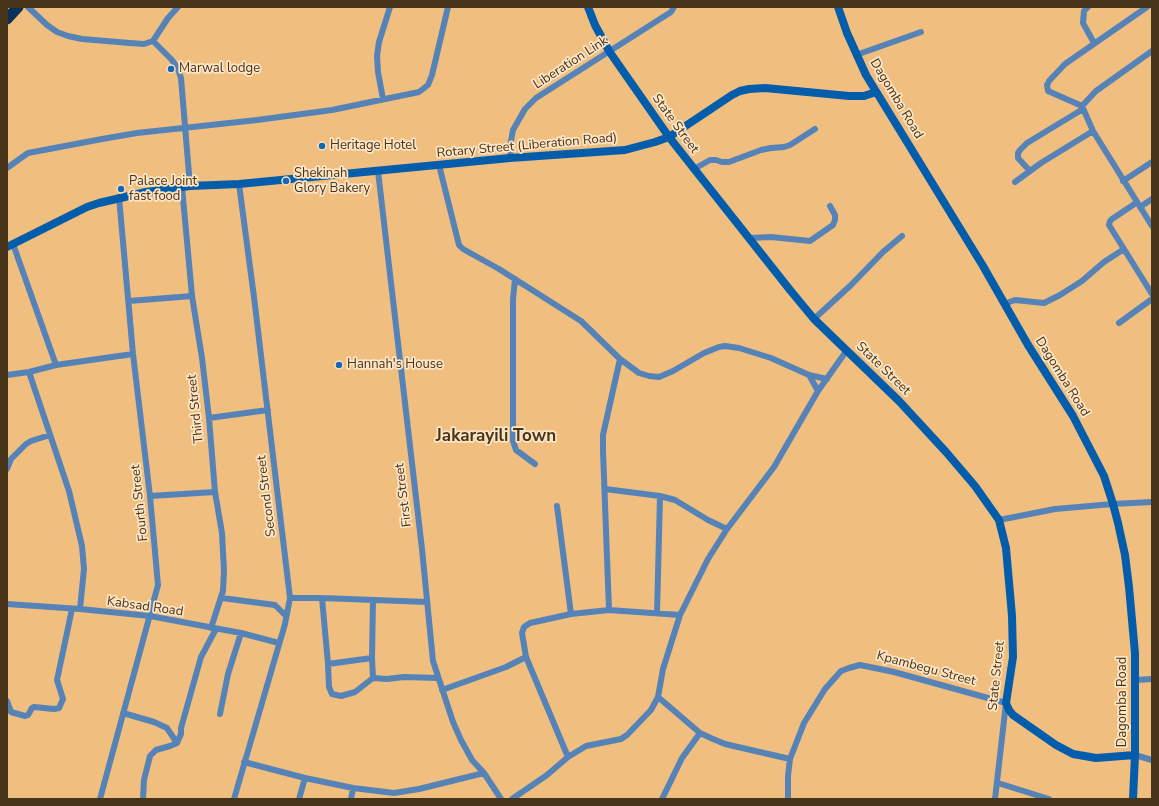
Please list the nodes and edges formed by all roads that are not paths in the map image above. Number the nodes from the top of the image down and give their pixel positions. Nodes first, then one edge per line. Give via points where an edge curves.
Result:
1 (18, 7) edge
2 (28, 7) edge
3 (178, 7) edge
4 (390, 7) edge
5 (448, 7) edge
6 (588, 7) edge
7 (674, 7) edge
8 (838, 7) edge
9 (1088, 7) edge
10 (1148, 7) edge
11 (1152, 11) edge
12 (7, 19) edge
13 (921, 32) dead end
14 (153, 41) junction
15 (1094, 44) junction
16 (609, 52) junction
17 (1152, 52) edge
18 (856, 55) junction
19 (876, 92) junction
20 (383, 99) junction
21 (1082, 107) junction
22 (186, 128) junction
23 (815, 129) dead end
24 (1093, 131) junction
25 (669, 136) junction
26 (510, 158) junction
27 (1152, 162) edge
28 (439, 165) junction
29 (7, 168) edge
30 (694, 169) junction
31 (378, 171) junction
32 (1030, 171) junction
33 (1123, 181) junction
34 (1015, 182) dead end
35 (239, 184) junction
36 (186, 186) junction
37 (120, 197) junction
38 (1152, 199) edge
39 (1138, 205) junction
40 (830, 206) dead end
41 (1152, 226) edge
42 (902, 236) dead end
43 (750, 238) junction
44 (10, 245) edge
45 (1124, 249) junction
46 (516, 279) junction
47 (1152, 294) edge
48 (192, 296) junction
49 (1152, 299) edge
50 (129, 301) junction
51 (1004, 304) junction
52 (814, 319) junction
53 (1118, 323) dead end
54 (847, 350) junction
55 (133, 354) junction
56 (620, 359) junction
57 (56, 365) junction
58 (29, 372) junction
59 (7, 375) edge
60 (809, 375) junction
61 (827, 379) junction
62 (818, 391) junction
63 (268, 410) junction
64 (209, 418) junction
65 (50, 435) junction
66 (535, 464) dead end
67 (7, 469) edge
68 (605, 489) junction
69 (215, 492) junction
70 (150, 496) junction
71 (660, 496) junction
72 (1152, 502) edge
73 (1113, 504) junction
74 (557, 506) dead end
75 (999, 520) junction
76 (727, 529) junction
77 (222, 598) junction
78 (290, 598) junction
79 (322, 598) junction
80 (373, 600) junction
81 (427, 602) junction
82 (7, 604) edge
83 (72, 609) junction
84 (80, 609) junction
85 (609, 610) junction
86 (657, 613) junction
87 (571, 614) junction
88 (680, 615) junction
89 (150, 616) junction
90 (286, 616) junction
91 (213, 629) junction
92 (241, 634) junction
93 (279, 643) junction
94 (526, 657) junction
95 (372, 658) junction
96 (328, 664) junction
97 (373, 678) junction
98 (438, 678) junction
99 (1152, 679) edge
100 (1135, 680) junction
101 (442, 690) junction
102 (658, 697) junction
103 (7, 701) edge
104 (1006, 703) junction
105 (122, 713) junction
106 (220, 714) dead end
107 (700, 732) junction
108 (177, 743) junction
109 (1135, 755) junction
110 (568, 757) junction
111 (790, 759) junction
112 (1152, 760) edge
113 (244, 762) junction
114 (484, 773) junction
115 (305, 778) junction
116 (998, 783) junction
117 (353, 788) junction
118 (100, 799) edge
119 (143, 799) edge
120 (234, 799) edge
121 (299, 799) edge
122 (351, 799) edge
123 (501, 799) edge
124 (512, 799) edge
125 (662, 799) edge
126 (788, 799) edge
127 (996, 799) edge
128 (1049, 799) edge
129 (1133, 799) edge

1 - 12 highway
2 - 14 street via 57,32 82,40 144,44
3 - 14 street
4 - 20 street via 377,56
5 - 20 street via 428,85 419,92
6 - 16 street, State Street
7 - 16 street, Liberation Link via 671,12
8 - 18 street, Dagomba Road
9 - 15 street via 1084,11 1083,24
10 - 11 street
10 - 15 street
13 - 18 street
14 - 22 street, Third Street via 164,51 182,78
15 - 21 street via 1065,64 1047,85 1051,93
16 - 25 street, State Street
16 - 26 street, Liberation Link via 536,98 513,130
17 - 21 street via 1101,87
18 - 19 street, Dagomba Road
19 - 25 street, Rotary Street (Liberation Road) via 864,96 849,96 765,88 749,89 732,95
19 - 51 street, Dagomba Road
20 - 22 street via 332,110
21 - 24 street
21 - 32 street via 1020,150 1018,158
22 - 29 street via 137,132 28,153
22 - 36 street, Third Street
23 - 30 street via 784,147 761,150 729,162 710,160
24 - 32 street
24 - 33 street
25 - 26 street, Rotary Street (Liberation Road) via 625,150
25 - 30 street, State Street
26 - 28 street, Rotary Street (Liberation Road)
27 - 33 street
28 - 31 street, Rotary Street (Liberation Road)
28 - 46 street via 459,245
30 - 43 street, State Street
31 - 35 street, Rotary Street (Liberation Road)
31 - 81 street, First Street
32 - 34 street
33 - 39 street
35 - 36 street, Rotary Street (Liberation Road)
35 - 63 street, Second Street
36 - 37 street, Rotary Street (Liberation Road)
36 - 48 street, Third Street
37 - 44 street, Rotary Street (Liberation Road) via 87,207
37 - 50 street, Fourth Street
38 - 39 street
39 - 41 street
39 - 45 street via 1110,221 1110,227
40 - 43 street via 835,215 833,225 810,241 771,237
42 - 52 street
43 - 52 street, State Street
44 - 57 street
45 - 47 street
45 - 51 street via 1082,281 1044,303 1015,300
46 - 56 street via 581,321
46 - 66 street via 513,306 513,441 516,450
48 - 50 street
48 - 64 street, Third Street
49 - 53 street
50 - 55 street, Fourth Street
51 - 73 street, Dagomba Road via 1081,430 1104,476
52 - 54 street, State Street
54 - 61 street
54 - 75 street, State Street via 899,400 946,452
55 - 57 street
55 - 70 street, Fourth Street
56 - 60 street via 639,373 659,376 719,346 731,346 771,358
56 - 68 street via 604,435
57 - 58 street
58 - 59 street
58 - 65 street
60 - 61 street
60 - 62 street
61 - 62 street
62 - 76 street via 774,467
63 - 64 street
63 - 78 street, Second Street
64 - 69 street, Third Street
65 - 67 street via 26,444 11,459
65 - 84 street via 82,546 84,569
68 - 71 street
68 - 85 street
69 - 70 street
69 - 77 street, Third Street via 222,533
70 - 89 street, Fourth Street via 158,585
71 - 76 street via 675,500
71 - 86 street
72 - 73 street
73 - 75 street via 1055,509
73 - 100 street, Dagomba Road via 1127,569
74 - 87 street
75 - 104 street, State Street via 1006,548 1014,640
76 - 88 street via 708,559
77 - 90 street via 275,605
77 - 91 street, Third Street
78 - 79 street
78 - 90 street, Second Street
79 - 80 street
79 - 96 street
80 - 81 street
80 - 95 street
81 - 98 street, First Street via 433,661
82 - 83 street, Kabsad Road
83 - 84 street, Kabsad Road
83 - 103 street via 57,680 63,699 59,708 34,707 25,716 11,712
84 - 89 street, Kabsad Road
85 - 86 street
85 - 87 street
86 - 88 street
87 - 94 street via 530,623 524,627 522,633
88 - 102 street via 663,669
89 - 91 street, Kabsad Road
89 - 105 street, Fourth Street
90 - 93 street, Second Street
91 - 92 street, Kabsad Road
91 - 108 street, Third Street via 201,657
92 - 93 street, Kabsad Road
92 - 106 street via 228,674
93 - 113 street, Second Street
94 - 101 street
94 - 110 street
95 - 96 street
95 - 97 street
96 - 97 street via 329,687 336,696 355,692
97 - 98 street
98 - 101 street, First Street
99 - 100 street
100 - 109 street, Dagomba Road
101 - 114 street, First Street via 461,740 472,760
102 - 107 street
102 - 110 street via 650,710 627,735 621,739 586,746
104 - 109 street via 1013,715 1069,752 1096,758
104 - 111 street, Kpambegu Street via 860,665 841,671 815,702
104 - 116 street, State Street
105 - 108 street via 167,728
105 - 118 street, Fourth Street
107 - 111 street via 725,744
107 - 125 street via 682,758
108 - 119 street via 156,750 150,756 144,780
109 - 112 street
109 - 129 street, Dagomba Road
110 - 124 street
111 - 126 street, Kpambegu Street
113 - 115 street
113 - 120 street, Second Street
114 - 117 street via 406,792
114 - 123 street, First Street
115 - 117 street
115 - 121 street
116 - 127 street, State Street
116 - 128 street
117 - 122 street

